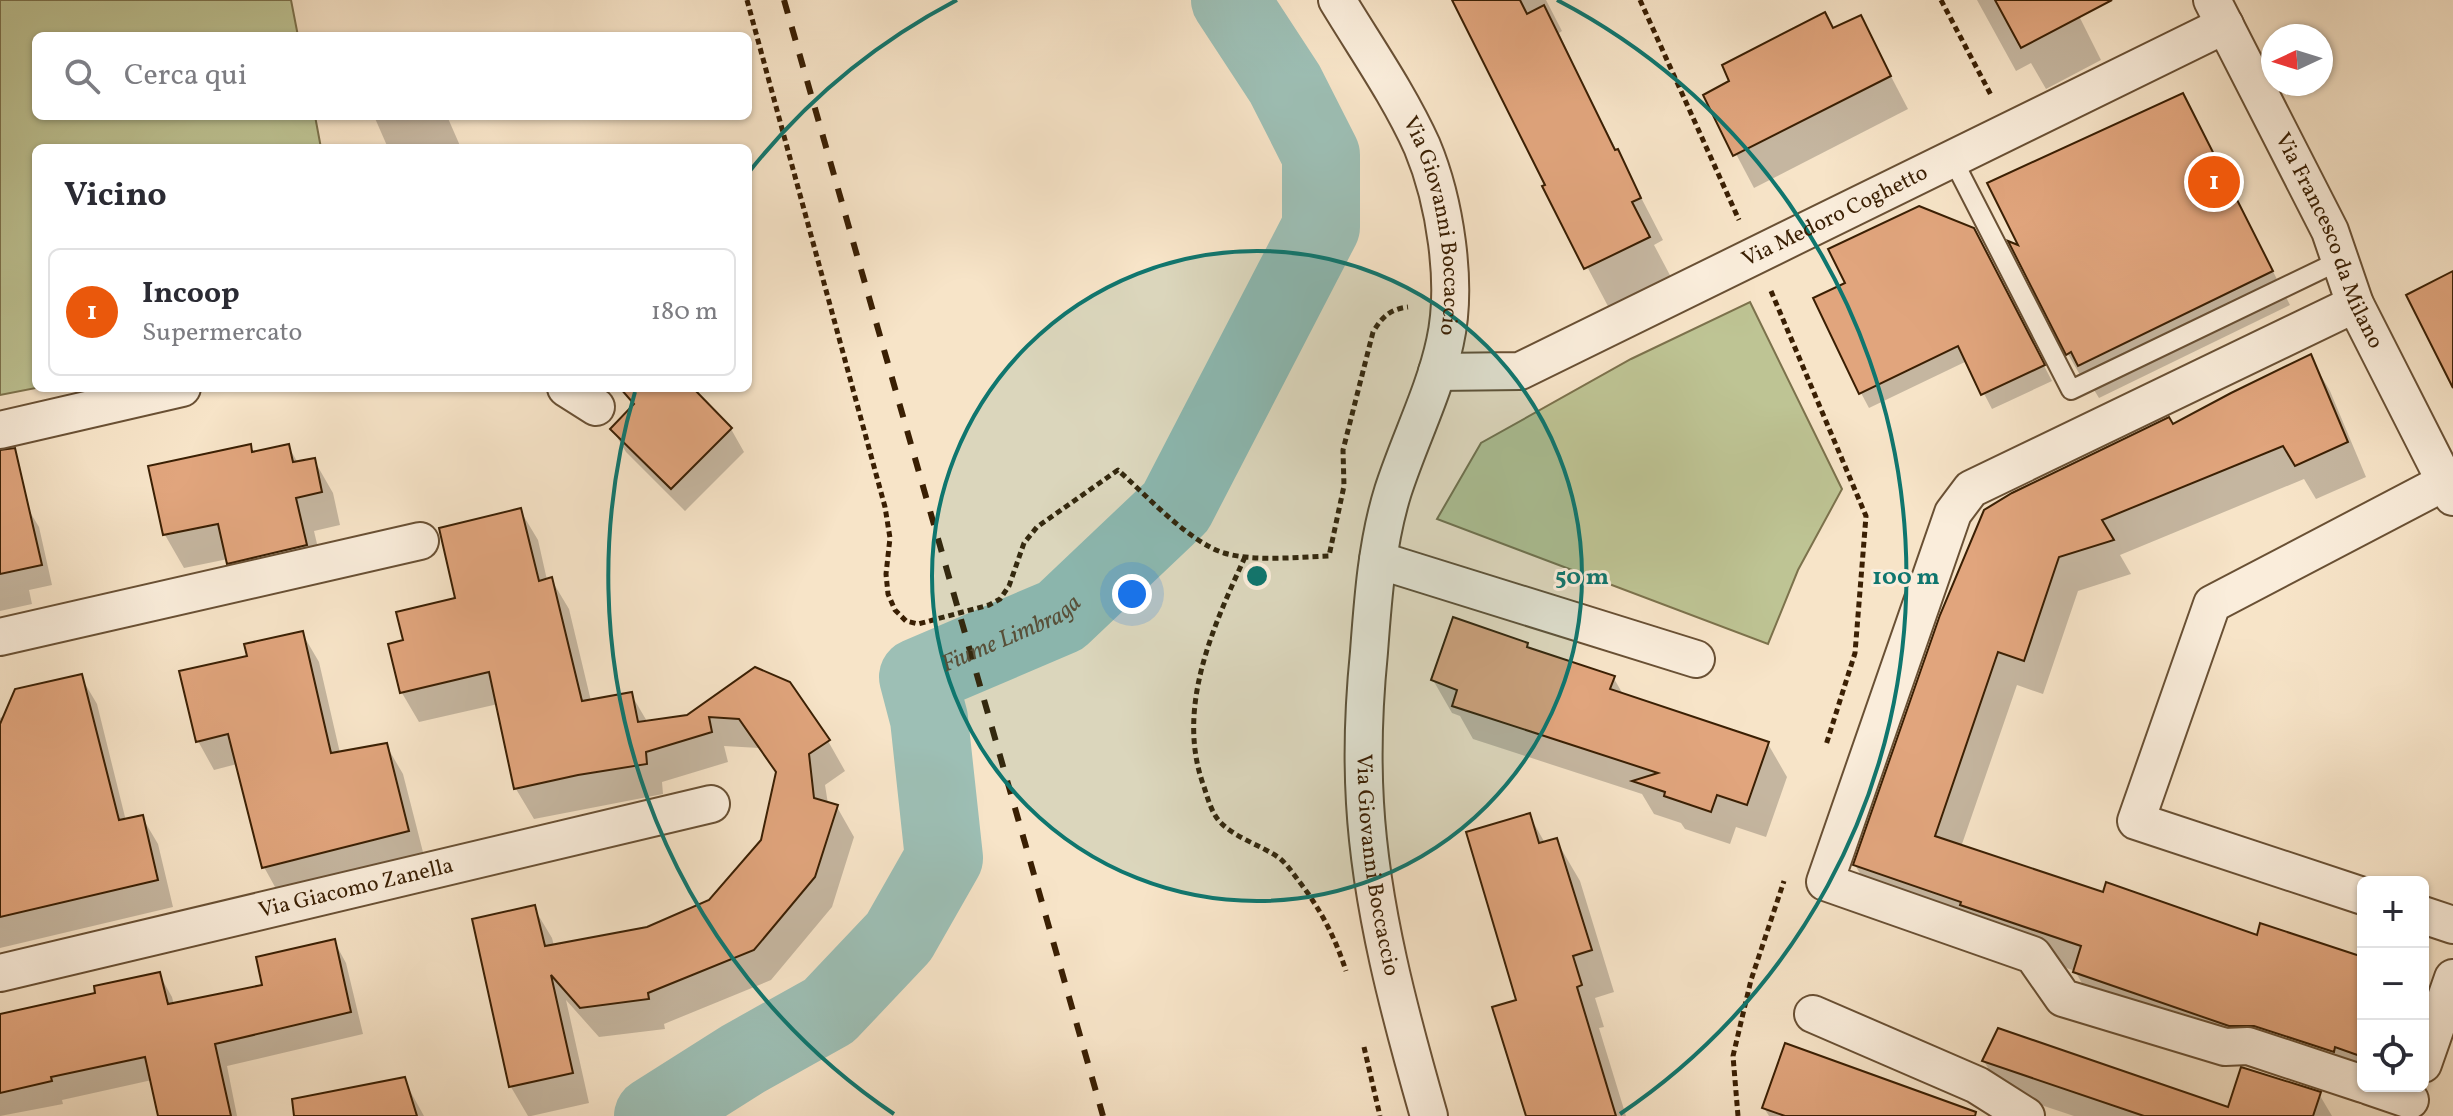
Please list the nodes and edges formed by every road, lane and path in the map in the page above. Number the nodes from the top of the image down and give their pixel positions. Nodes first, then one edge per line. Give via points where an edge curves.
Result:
1 (747, 0) edge
2 (1337, 0) edge
3 (1640, 0) edge
4 (1941, 0) edge
5 (2218, 12) edge
6 (2010, 130) junction
7 (1952, 158) junction
8 (1755, 255) junction
9 (2341, 260) junction
10 (2355, 304) junction
11 (1411, 307) dead end
12 (1437, 372) junction
13 (165, 392) edge
14 (572, 392) edge
15 (596, 407) dead end
16 (0, 430) edge
17 (2449, 489) edge
18 (420, 541) dead end
19 (1245, 557) junction
20 (1378, 560) junction
21 (0, 637) edge
22 (1696, 659) dead end
23 (1823, 757) dead end
24 (711, 804) dead end
25 (1785, 876) dead end
26 (2357, 894) edge
27 (2429, 917) edge
28 (2453, 925) edge
29 (0, 973) edge
30 (1347, 974) dead end
31 (2453, 978) edge
32 (1813, 1014) dead end
33 (1364, 1045) dead end
34 (2429, 1047) edge
35 (2357, 1082) edge
36 (2385, 1092) edge
37 (2410, 1101) edge
38 (1380, 1116) edge
39 (1429, 1116) edge
40 (1738, 1116) edge
41 (2026, 1116) edge

1 - 19 path via 885,507 890,538 886,574 895,610 918,624 1000,599 1024,543 1037,527 1118,470 1195,538
2 - 12 street, Via Giovanni Boccaccio via 1422,148 1440,207 1449,303
3 - 8 path
4 - 6 path
5 - 6 street, Via Medoro Coghetto
5 - 9 street, Via Francesco da Milano
6 - 7 street, Via Medoro Coghetto
7 - 8 street, Via Medoro Coghetto
7 - 9 lane via 2071,390
8 - 12 street, Via Medoro Coghetto via 1520,371
8 - 23 path via 1866,516 1855,653
9 - 10 street, Via Francesco da Milano
10 - 17 street, Via Francesco da Milano
10 - 35 street via 1971,489 1953,513 1825,882 2033,955 2063,998 2225,1047 2248,1046
11 - 19 path via 1383,317 1373,332 1343,450 1344,486 1329,556
12 - 20 street, Via Giovanni Boccaccio via 1396,483
13 - 16 street
14 - 15 street
17 - 26 street via 2212,604 2136,821
18 - 21 street
19 - 30 path via 1204,655 1194,725 1199,773 1218,820 1282,860 1318,905
20 - 22 street
20 - 39 street, Via Giovanni Boccaccio via 1368,652 1365,804 1391,968
24 - 29 street, Via Giacomo Zanella
25 - 40 path via 1733,1056
27 - 28 street
31 - 34 street
32 - 41 street via 1977,1085
33 - 38 path
36 - 37 street

